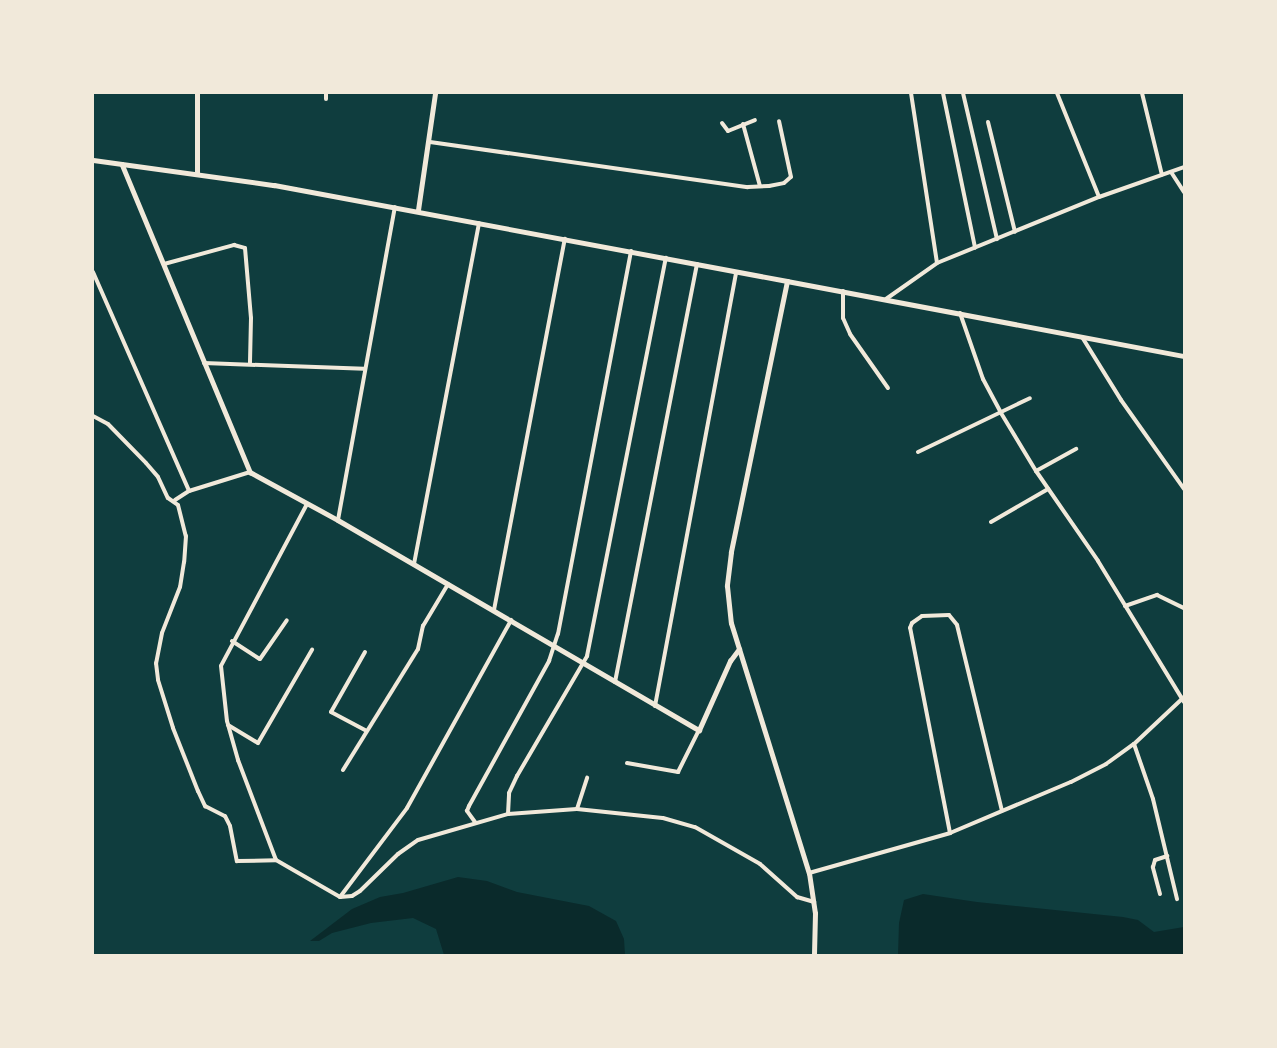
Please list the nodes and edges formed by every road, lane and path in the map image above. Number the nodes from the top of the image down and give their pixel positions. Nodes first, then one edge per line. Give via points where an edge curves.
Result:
1 (197, 93) edge
2 (326, 93) edge
3 (435, 93) edge
4 (910, 93) edge
5 (943, 93) edge
6 (963, 93) edge
7 (1057, 93) edge
8 (1142, 93) edge
9 (326, 99) dead end
10 (755, 120) dead end
11 (779, 121) dead end
12 (988, 122) dead end
13 (722, 123) dead end
14 (743, 124) junction
15 (430, 142) junction
16 (93, 160) edge
17 (122, 164) junction
18 (1184, 167) edge
19 (1171, 172) junction
20 (197, 174) junction
21 (1162, 175) junction
22 (760, 186) junction
23 (1184, 192) edge
24 (1099, 197) junction
25 (395, 207) junction
26 (418, 210) junction
27 (479, 222) junction
28 (1015, 232) junction
29 (565, 238) junction
30 (997, 239) junction
31 (975, 248) junction
32 (631, 251) junction
33 (666, 258) junction
34 (937, 263) junction
35 (164, 264) junction
36 (697, 264) junction
37 (736, 271) junction
38 (93, 272) edge
39 (787, 280) junction
40 (843, 291) junction
41 (886, 299) junction
42 (960, 313) junction
43 (1082, 336) junction
44 (1184, 356) edge
45 (204, 363) junction
46 (250, 363) junction
47 (364, 369) junction
48 (888, 388) dead end
49 (1030, 398) dead end
50 (1001, 413) junction
51 (93, 416) edge
52 (1076, 449) dead end
53 (918, 452) dead end
54 (1036, 471) junction
55 (250, 472) junction
56 (1048, 489) junction
57 (1184, 489) edge
58 (189, 491) junction
59 (175, 500) junction
60 (307, 504) junction
61 (338, 520) junction
62 (991, 522) dead end
63 (414, 564) junction
64 (448, 584) junction
65 (1125, 606) junction
66 (1184, 608) edge
67 (494, 610) junction
68 (287, 620) dead end
69 (511, 620) junction
70 (232, 641) junction
71 (555, 646) junction
72 (739, 649) junction
73 (312, 650) dead end
74 (365, 652) dead end
75 (582, 663) junction
76 (615, 682) junction
77 (1183, 699) edge
78 (655, 706) junction
79 (228, 726) junction
80 (699, 730) junction
81 (366, 731) junction
82 (1134, 744) junction
83 (627, 763) dead end
84 (343, 770) dead end
85 (587, 778) dead end
86 (578, 809) junction
87 (1002, 811) junction
88 (508, 814) junction
89 (475, 822) junction
90 (950, 832) junction
91 (1167, 855) junction
92 (276, 860) junction
93 (809, 873) junction
94 (1160, 894) dead end
95 (340, 897) junction
96 (1177, 899) dead end
97 (814, 902) junction
98 (814, 955) edge

1 - 20 street
2 - 9 street
3 - 15 street
4 - 34 street
5 - 31 street
6 - 30 street
7 - 24 street
8 - 21 street
10 - 14 street
11 - 22 street via 791,179 779,185
12 - 28 street
13 - 14 street via 728,131
14 - 22 street
15 - 22 street
15 - 26 street
16 - 17 main road
17 - 20 main road
17 - 35 street
18 - 19 street
19 - 21 street
19 - 23 street
20 - 25 main road
21 - 24 street
24 - 28 street
25 - 26 main road
25 - 47 street
26 - 27 main road
27 - 29 main road
27 - 63 street
28 - 30 street
29 - 32 main road
29 - 67 street
30 - 31 street
31 - 34 street
32 - 33 main road
32 - 71 street
33 - 36 main road
33 - 75 street via 587,656
34 - 41 street
35 - 45 street
35 - 46 street via 234,245 245,248
36 - 37 main road
36 - 76 street
37 - 39 main road
37 - 78 street
38 - 58 street
39 - 40 street
39 - 72 main road via 731,552 727,585 731,623
40 - 41 street
40 - 48 street via 843,318 850,334
41 - 42 street
42 - 43 street
42 - 50 street via 983,379
43 - 44 street
43 - 57 street via 1121,400
45 - 46 street
45 - 55 street
46 - 47 street
47 - 61 street
49 - 50 street
50 - 53 street
50 - 54 street
51 - 59 street via 124,440 158,477 168,498
52 - 54 street
54 - 56 street
55 - 58 street
55 - 60 street
56 - 62 street
56 - 65 street
58 - 59 street
59 - 92 street via 186,536 184,562 180,587 162,633 156,663 158,680 205,807 225,816 230,825 237,861
60 - 61 street
60 - 70 street
61 - 63 street
63 - 64 street
64 - 67 street
64 - 81 street via 423,626 418,649
65 - 66 street via 1157,595
65 - 77 street
67 - 69 street
68 - 70 street via 260,659
69 - 71 street
69 - 95 street via 407,808
70 - 79 street via 221,666
71 - 75 street
71 - 89 street via 469,806 467,812
72 - 80 street
72 - 93 main road
73 - 79 street via 258,743
74 - 81 street via 331,712
75 - 76 street
75 - 88 street via 517,776 509,793
76 - 78 street
77 - 82 street
78 - 80 street
79 - 92 street
80 - 83 street via 678,772
81 - 84 street
82 - 87 street via 1106,764
82 - 91 street
85 - 86 street
86 - 88 street
86 - 97 street via 663,818 695,827 760,864 797,897
87 - 90 street
87 - 90 street via 957,625 949,615 922,616 910,628
88 - 89 street
89 - 95 street via 418,840 360,891
90 - 93 street
91 - 94 street via 1155,860 1153,867
91 - 96 street
92 - 95 street
93 - 97 main road
97 - 98 main road

